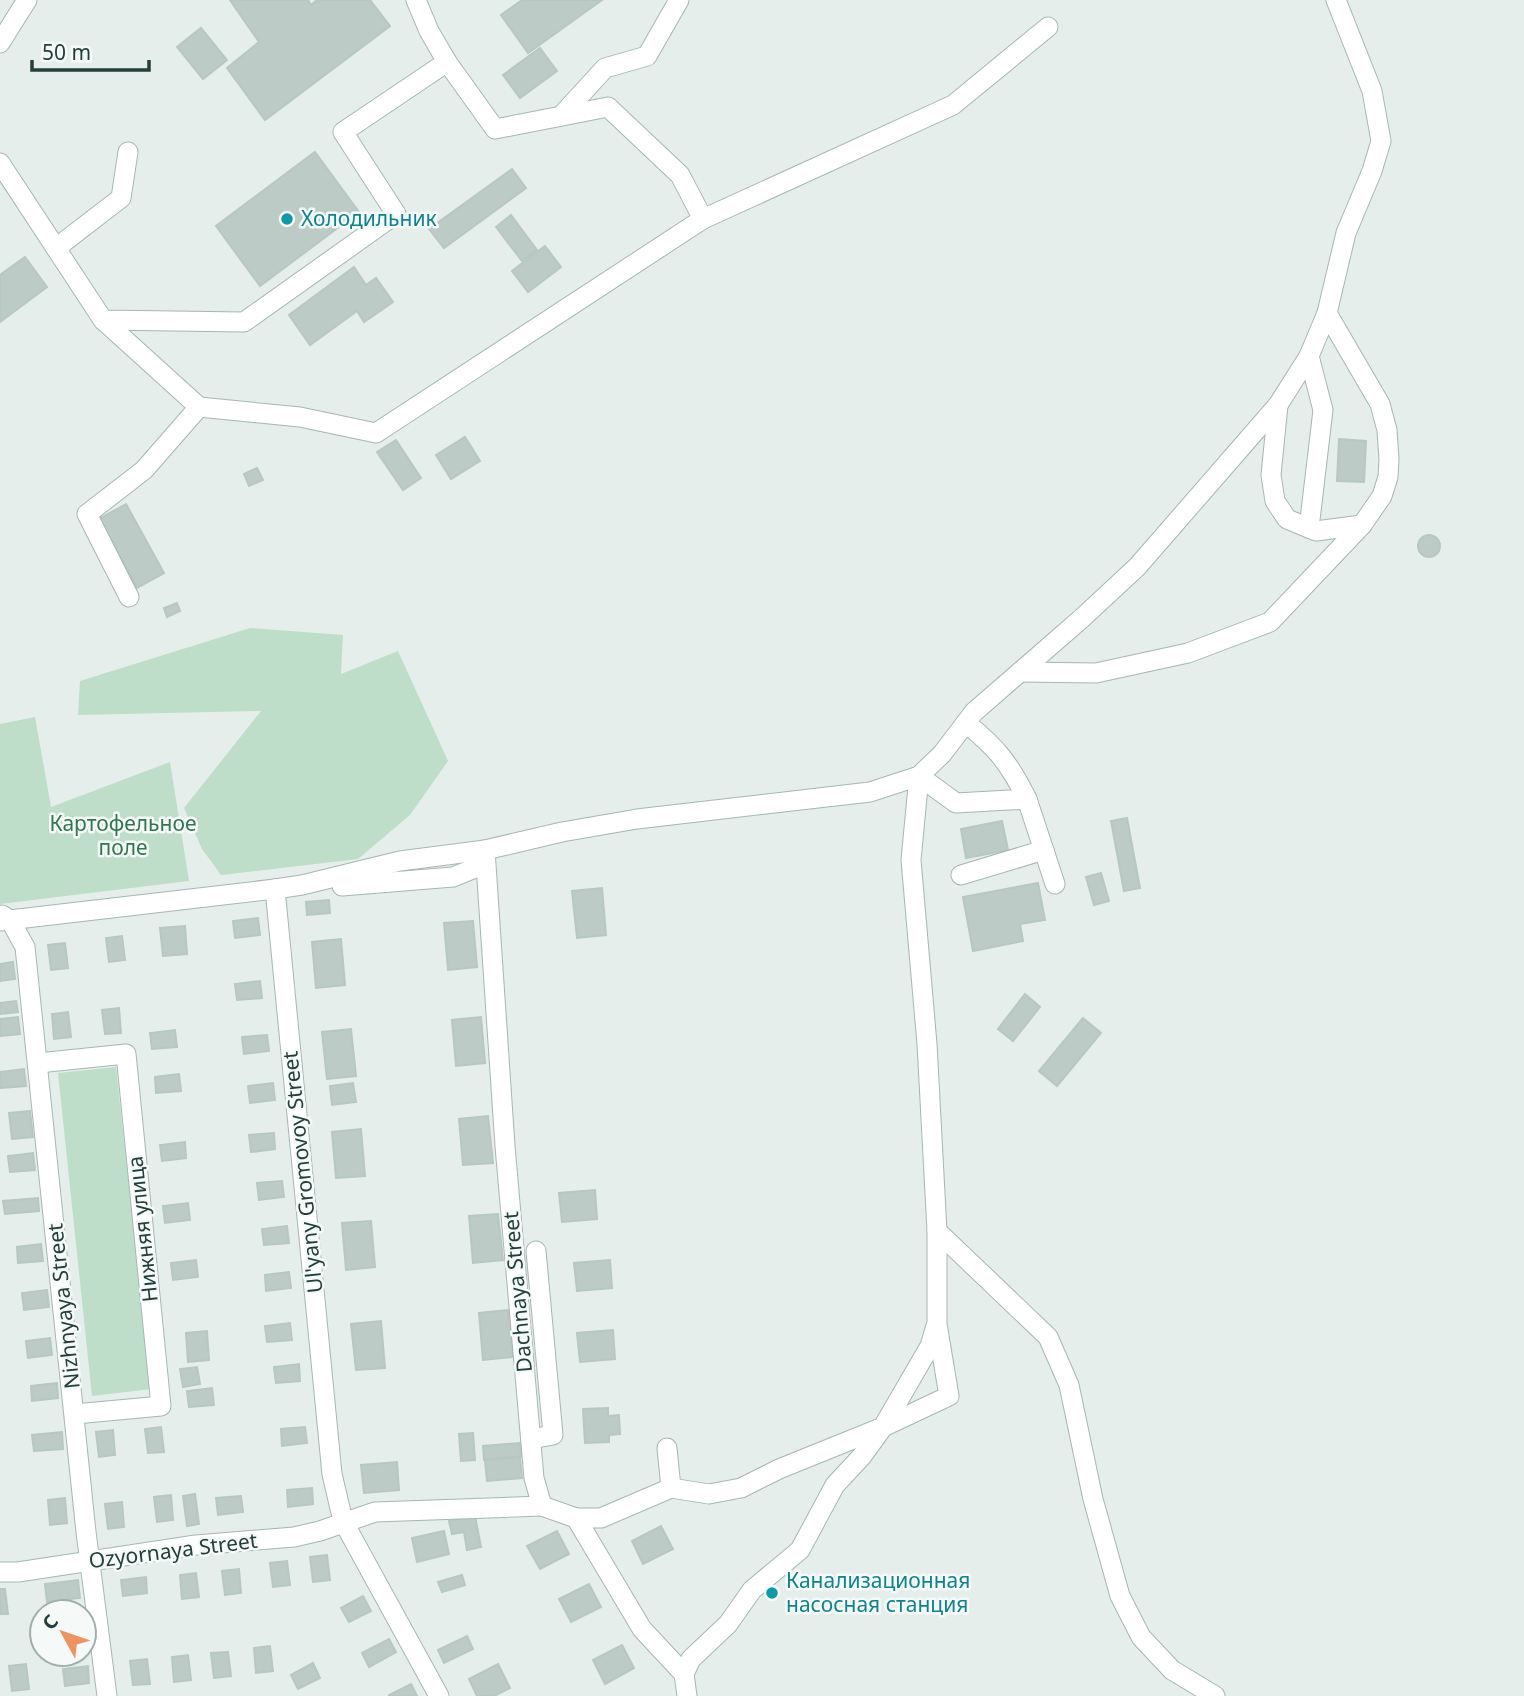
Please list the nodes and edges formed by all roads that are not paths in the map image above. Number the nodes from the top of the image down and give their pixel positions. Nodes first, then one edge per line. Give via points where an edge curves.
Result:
1 (27, 0) edge
2 (416, 0) edge
3 (679, 0) edge
4 (1336, 0) edge
5 (1048, 27) dead end
6 (0, 43) edge
7 (447, 62) junction
8 (561, 116) junction
9 (128, 152) dead end
10 (0, 163) edge
11 (704, 219) junction
12 (56, 248) junction
13 (1327, 313) junction
14 (103, 320) junction
15 (1309, 356) junction
16 (1278, 405) junction
17 (199, 407) junction
18 (1362, 525) junction
19 (1310, 528) junction
20 (129, 597) dead end
21 (1020, 672) junction
22 (966, 723) junction
23 (919, 776) junction
24 (1027, 799) junction
25 (1044, 850) junction
26 (485, 857) junction
27 (961, 875) dead end
28 (1055, 884) dead end
29 (275, 889) junction
30 (3, 918) edge
31 (38, 1063) junction
32 (937, 1231) junction
33 (537, 1251) dead end
34 (937, 1324) junction
35 (75, 1413) junction
36 (883, 1427) junction
37 (531, 1439) junction
38 (667, 1448) dead end
39 (671, 1488) junction
40 (542, 1506) junction
41 (576, 1518) junction
42 (343, 1521) junction
43 (91, 1561) junction
44 (0, 1572) edge
45 (684, 1674) junction
46 (107, 1696) edge
47 (439, 1696) edge
48 (687, 1696) edge
49 (1215, 1696) edge

1 - 6 street
2 - 7 street
3 - 8 street via 648,56 605,68
4 - 13 street via 1372,90 1381,141 1346,233
5 - 11 street via 953,105
7 - 8 street via 495,129
7 - 14 street via 342,132 396,214 244,322
8 - 11 street via 608,107 680,175
9 - 12 street via 121,198
10 - 12 street
11 - 17 street via 376,433 300,417
12 - 14 street
13 - 15 street
13 - 18 street via 1381,404 1387,430 1388,477 1382,496
14 - 17 street
15 - 16 street
15 - 19 street via 1323,410
16 - 19 street via 1271,475 1275,501 1287,519
16 - 21 street via 1137,567
17 - 20 street via 144,470 87,514
18 - 19 street
18 - 21 street via 1270,622 1188,653 1096,673
21 - 22 street
22 - 23 street
22 - 24 street via 1011,767
23 - 24 street via 956,803
23 - 26 street via 870,792 562,832
23 - 32 street via 911,860
24 - 25 street
25 - 27 street
25 - 28 street
26 - 29 street via 400,861
26 - 37 street, Dachnaya Street
29 - 30 street
29 - 42 street, Ul'yany Gromovoy Street via 332,1474
30 - 31 street, Nizhnyaya Street via 25,947
31 - 35 street, Nizhnyaya Street
31 - 35 street, Нижняя улица via 126,1054 161,1406
32 - 34 street
32 - 49 street via 1048,1337 1069,1385 1120,1596 1141,1637 1172,1670
33 - 37 street via 553,1435
34 - 36 street via 930,1346
34 - 36 street via 949,1396
35 - 43 street, Nizhnyaya Street
36 - 39 street via 741,1488 709,1494
36 - 45 street via 835,1485 800,1550 751,1590 728,1624 691,1659
37 - 40 street, Dachnaya Street
38 - 39 street
39 - 41 street via 601,1518
40 - 41 street
40 - 42 street, Ozyornaya Street via 375,1511
41 - 45 street via 642,1629
42 - 43 street, Ozyornaya Street via 294,1537 196,1545
42 - 47 street, Ul'yany Gromovoy Street
43 - 44 street, Ozyornaya Street
43 - 46 street, Nizhnyaya Street
45 - 48 street

